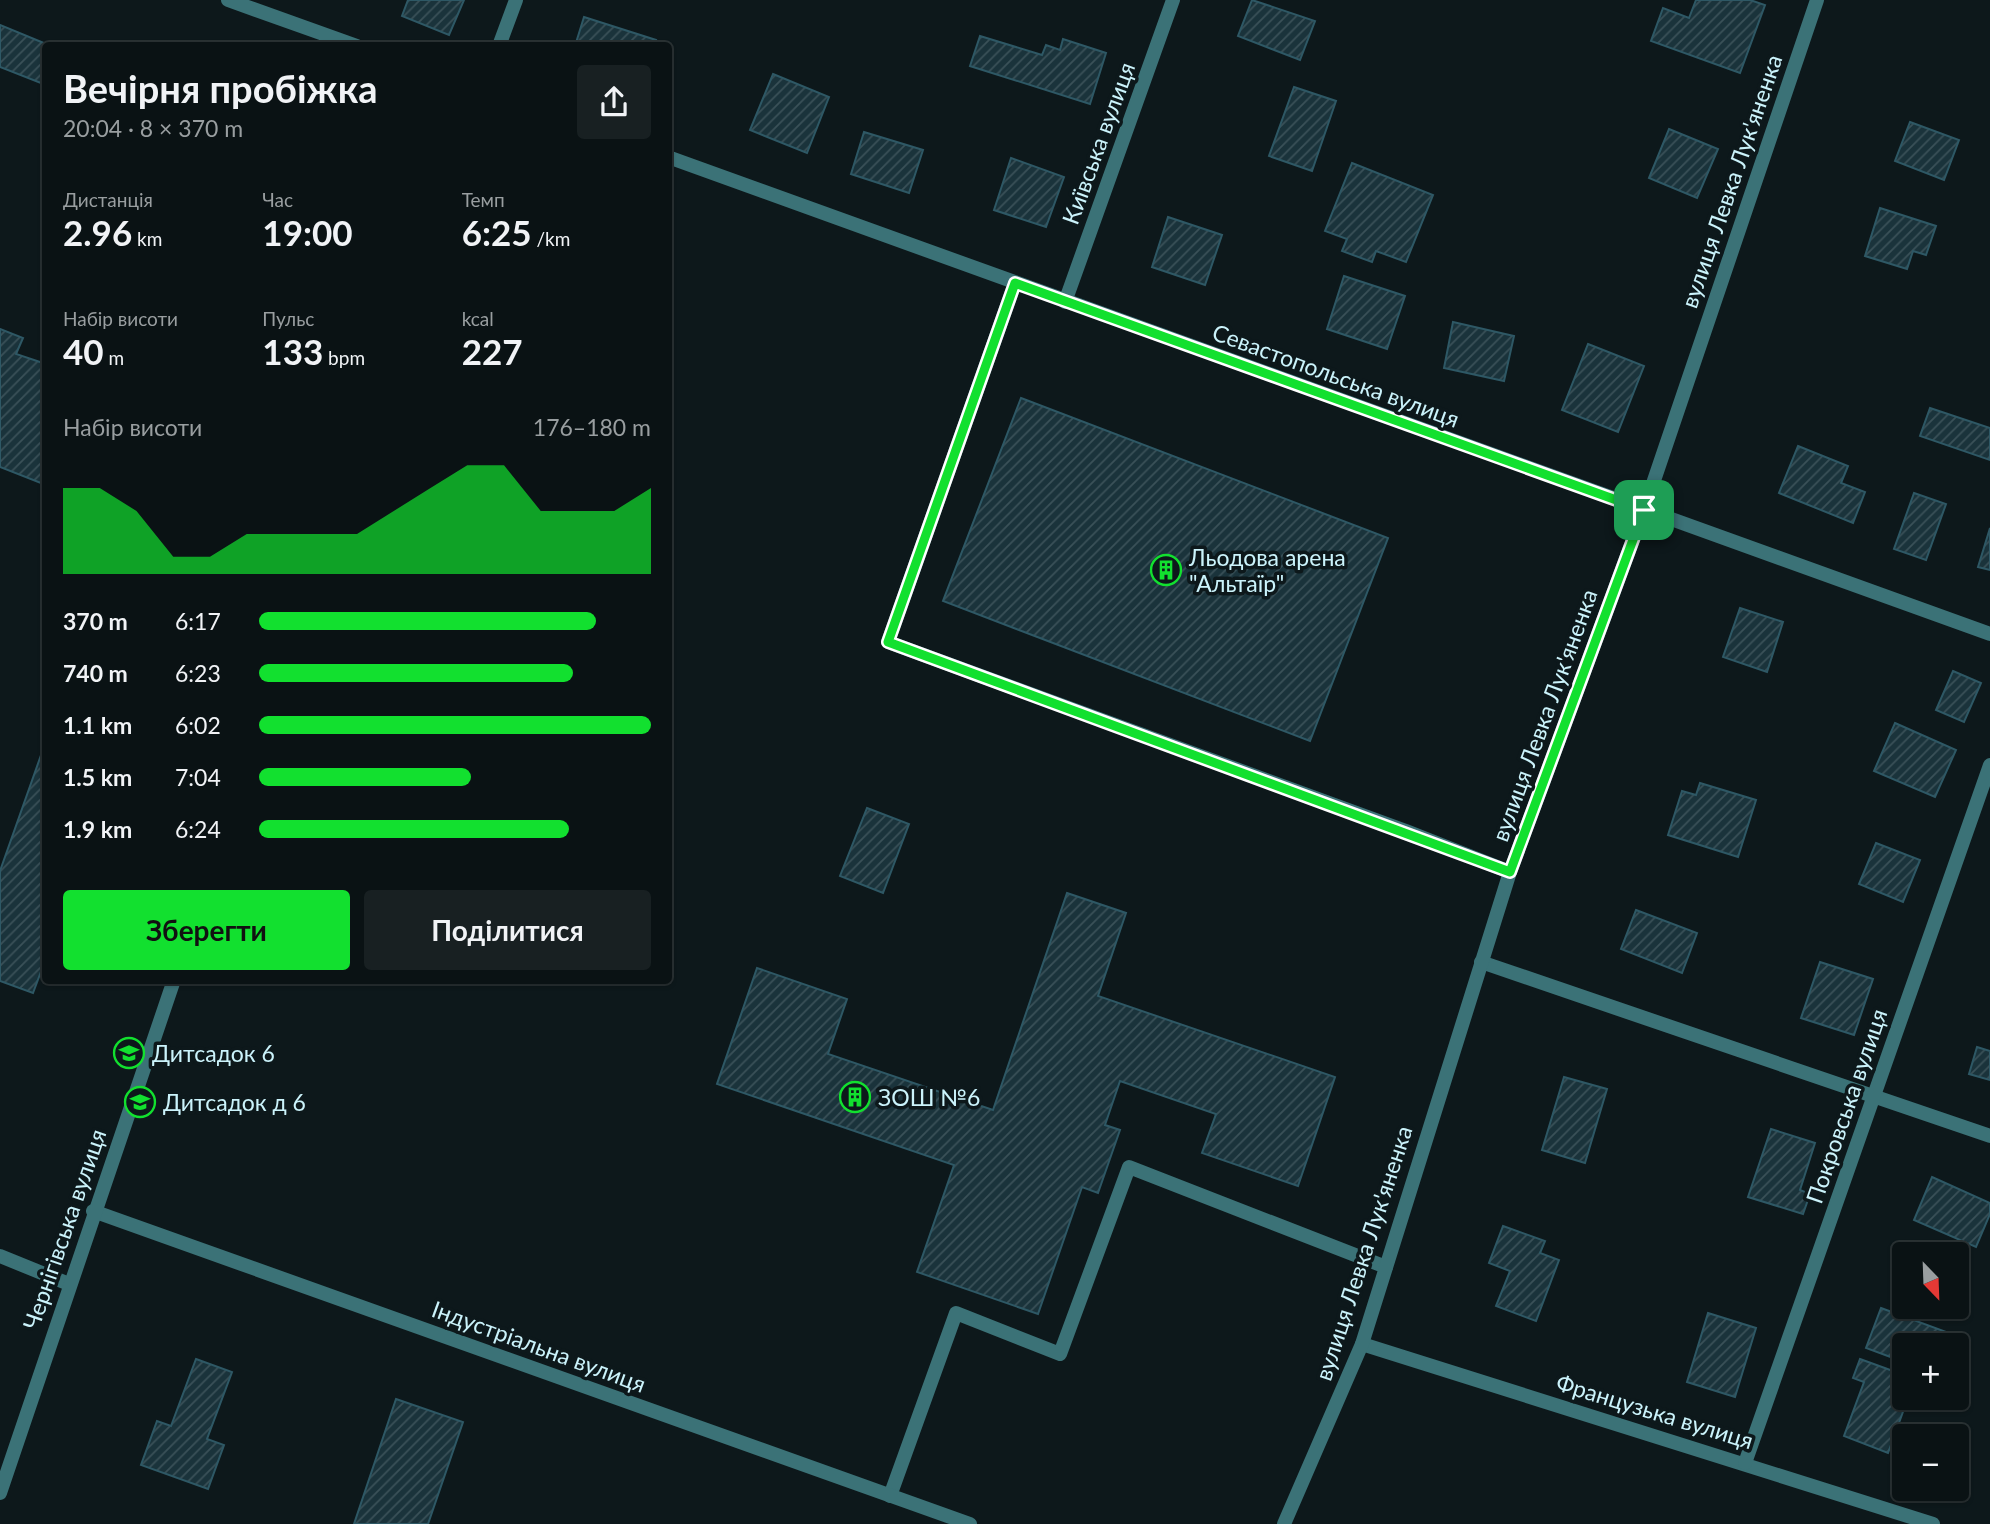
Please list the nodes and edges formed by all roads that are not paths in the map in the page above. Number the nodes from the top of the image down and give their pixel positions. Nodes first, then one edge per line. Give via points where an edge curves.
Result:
1 (228, 0) edge
2 (516, 0) edge
3 (1173, 0) edge
4 (1816, 0) edge
5 (346, 42) edge
6 (500, 42) edge
7 (672, 158) edge
8 (1015, 283) junction
9 (1065, 302) junction
10 (1644, 510) junction
11 (1990, 634) edge
12 (1990, 765) edge
13 (1510, 872) junction
14 (1481, 962) junction
15 (173, 984) edge
16 (1874, 1097) junction
17 (1990, 1136) edge
18 (93, 1211) junction
19 (0, 1256) edge
20 (1386, 1267) junction
21 (69, 1284) junction
22 (1362, 1345) junction
23 (1745, 1462) junction
24 (0, 1493) edge
25 (890, 1496) junction
26 (970, 1524) edge
27 (1284, 1524) edge
28 (1933, 1524) edge

1 - 5 street
2 - 6 street
3 - 9 street, Київська вулиця
4 - 10 street, вулиця Левка Лук'яненка
7 - 8 street, Севастопольська вулиця
8 - 9 street, Севастопольська вулиця
8 - 13 street via 888,642
9 - 10 street, Севастопольська вулиця
10 - 11 street, Севастопольська вулиця
10 - 13 street, вулиця Левка Лук'яненка
12 - 16 street, Покровська вулиця
13 - 14 street, вулиця Левка Лук'яненка
14 - 16 street
14 - 20 street, вулиця Левка Лук'яненка
15 - 18 street, Чернігівська вулиця
16 - 17 street
16 - 23 street, Покровська вулиця
18 - 21 street, Чернігівська вулиця
18 - 25 street, Індустріальна вулиця
19 - 21 street
20 - 22 street, вулиця Левка Лук'яненка
20 - 25 street via 1129,1167 1060,1354 956,1313
21 - 24 street, Чернігівська вулиця
22 - 23 street, Французька вулиця
22 - 27 street, вулиця Левка Лук'яненка
23 - 28 street, Французька вулиця
25 - 26 street, Індустріальна вулиця

